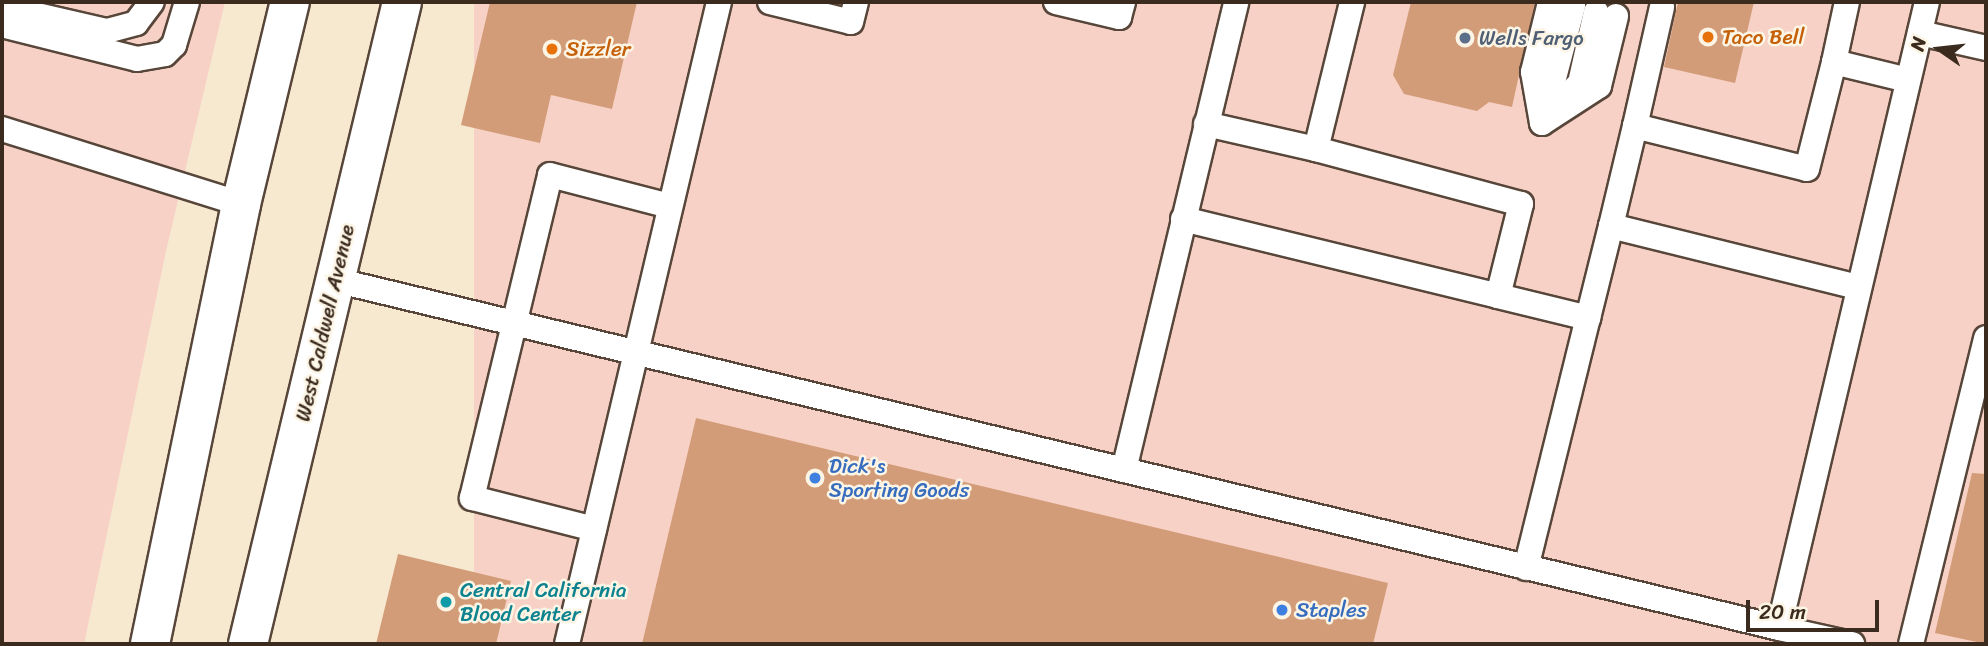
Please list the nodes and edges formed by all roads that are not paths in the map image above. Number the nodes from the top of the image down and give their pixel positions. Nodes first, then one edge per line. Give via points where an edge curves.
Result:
1 (152, 2) edge
2 (187, 2) edge
3 (290, 2) edge
4 (402, 2) edge
5 (719, 2) edge
6 (769, 2) edge
7 (856, 2) edge
8 (1056, 2) edge
9 (1123, 2) edge
10 (1352, 2) edge
11 (1847, 2) edge
12 (1927, 2) edge
13 (1230, 3) edge
14 (2, 7) edge
15 (1662, 7) dead end
16 (1584, 9) edge
17 (2, 25) edge
18 (1920, 33) junction
19 (1986, 48) edge
20 (1834, 62) junction
21 (1908, 80) junction
22 (1206, 124) junction
23 (1634, 126) junction
24 (2, 129) edge
25 (1317, 149) junction
26 (242, 204) junction
27 (670, 206) junction
28 (1183, 219) junction
29 (1611, 226) junction
30 (335, 280) junction
31 (1858, 287) junction
32 (1498, 296) junction
33 (1588, 318) junction
34 (513, 325) junction
35 (1986, 338) edge
36 (635, 355) junction
37 (1124, 470) junction
38 (594, 529) junction
39 (1526, 568) junction
40 (1779, 628) junction
41 (150, 644) edge
42 (248, 644) edge
43 (567, 644) edge
44 (1852, 644) edge
45 (1911, 644) edge

1 - 14 lane via 136,23 107,31
2 - 17 lane via 174,46 165,54 137,59
3 - 26 main road
4 - 30 main road, West Caldwell Avenue
5 - 27 lane
6 - 7 lane via 851,22
8 - 9 lane via 1119,17
10 - 25 lane
11 - 20 lane
12 - 18 lane
13 - 22 lane
15 - 23 lane
16 - 16 lane via 1533,72 1542,123 1580,83
18 - 19 lane
18 - 21 lane
20 - 21 lane
20 - 23 lane via 1807,169
21 - 31 lane
22 - 25 lane
22 - 28 lane
23 - 29 lane
24 - 26 lane
25 - 32 lane via 1521,204
26 - 41 main road
27 - 34 lane via 550,175
27 - 36 lane
28 - 32 lane
28 - 37 lane
29 - 31 lane
29 - 33 lane
30 - 34 lane
30 - 42 main road, West Caldwell Avenue
31 - 40 lane
32 - 33 lane
33 - 39 lane
34 - 36 lane
34 - 38 lane via 471,498
35 - 45 lane
36 - 37 lane
36 - 38 lane
37 - 39 lane
38 - 43 lane
39 - 40 lane
40 - 44 lane

